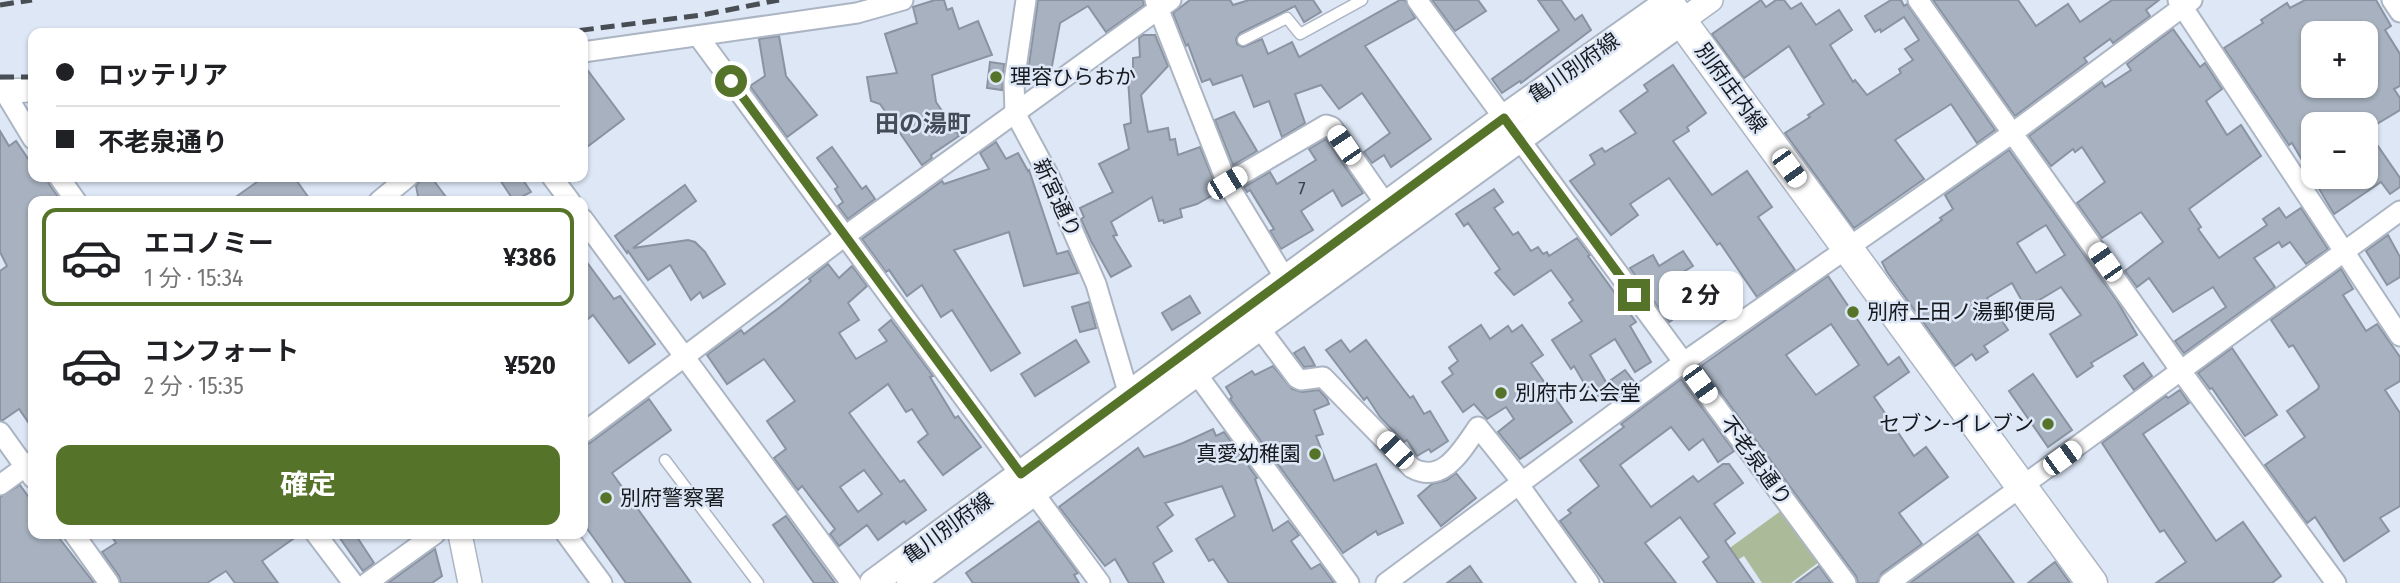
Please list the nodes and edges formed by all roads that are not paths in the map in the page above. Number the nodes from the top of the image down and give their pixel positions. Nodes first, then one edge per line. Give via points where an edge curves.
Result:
1 (903, 0) edge
2 (1026, 0) edge
3 (1362, 0) edge
4 (1418, 0) edge
5 (1712, 0) edge
6 (1918, 0) edge
7 (2392, 0) edge
8 (2184, 2) edge
9 (1161, 3) edge
10 (1672, 6) edge
11 (2400, 12) edge
12 (698, 36) junction
13 (1242, 40) dead end
14 (588, 51) edge
15 (28, 90) edge
16 (2, 91) edge
17 (1015, 113) junction
18 (1504, 118) junction
19 (28, 131) edge
20 (2014, 132) junction
21 (1520, 139) junction
22 (402, 182) edge
23 (1227, 183) junction
24 (385, 196) edge
25 (1387, 206) junction
26 (2400, 211) edge
27 (588, 226) edge
28 (845, 236) junction
29 (1848, 249) junction
30 (2343, 253) junction
31 (1286, 280) junction
32 (1252, 319) junction
33 (2400, 336) edge
34 (683, 356) junction
35 (1684, 362) junction
36 (1190, 364) junction
37 (2181, 371) junction
38 (1129, 395) junction
39 (588, 429) edge
40 (0, 432) edge
41 (664, 460) dead end
42 (28, 465) edge
43 (28, 470) edge
44 (1027, 483) junction
45 (1521, 484) junction
46 (0, 485) edge
47 (2022, 487) junction
48 (78, 539) edge
49 (320, 539) edge
50 (428, 539) edge
51 (461, 539) edge
52 (570, 539) edge
53 (109, 583) edge
54 (353, 583) edge
55 (367, 583) edge
56 (470, 583) edge
57 (602, 583) edge
58 (758, 583) edge
59 (850, 583) edge
60 (873, 583) edge
61 (910, 583) edge
62 (1100, 583) edge
63 (1349, 583) edge
64 (1387, 583) edge
65 (1589, 583) edge
66 (1846, 583) edge
67 (1889, 583) edge
68 (2092, 583) edge
69 (2336, 583) edge

1 - 12 street via 858,13
2 - 17 street, 新宮通り via 1014,82
3 - 13 lane via 1300,34 1287,18
4 - 18 street, 不老泉通り
5 - 10 street
6 - 20 street
7 - 11 street
8 - 20 street
8 - 30 street
9 - 17 street
9 - 23 street
10 - 18 main road, 亀川別府線
10 - 21 main road, 亀川別府線
10 - 29 main road, 別府庄内線
12 - 14 street
12 - 28 street
15 - 16 street
16 - 19 street
17 - 28 street
17 - 38 street, 新宮通り via 1050,178 1096,284
18 - 21 street, 不老泉通り
18 - 25 main road, 亀川別府線
20 - 29 street
20 - 37 street
21 - 32 main road, 亀川別府線
21 - 35 street, 不老泉通り
22 - 24 street
23 - 25 street via 1326,125 1332,127
23 - 31 street
25 - 31 main road, 亀川別府線
26 - 30 street
27 - 34 street
28 - 34 street
28 - 44 street
29 - 35 street
29 - 47 main road, 別府庄内線
30 - 33 street
30 - 37 street
31 - 32 main road, 亀川別府線
32 - 36 main road, 亀川別府線
32 - 45 street via 1297,378 1323,377 1412,468 1439,472 1478,427
34 - 39 street
34 - 59 street
35 - 45 street
35 - 66 street, 不老泉通り
36 - 38 main road, 亀川別府線
36 - 44 main road, 亀川別府線
36 - 63 street
37 - 47 street
37 - 69 street
38 - 44 main road, 亀川別府線
40 - 42 street
41 - 58 lane
43 - 46 street
44 - 60 main road, 亀川別府線
44 - 61 main road, 亀川別府線
44 - 62 street
45 - 64 street
45 - 65 street
47 - 67 street
47 - 68 main road, 別府庄内線
48 - 53 street
49 - 54 street
50 - 55 street
51 - 56 street
52 - 57 street

